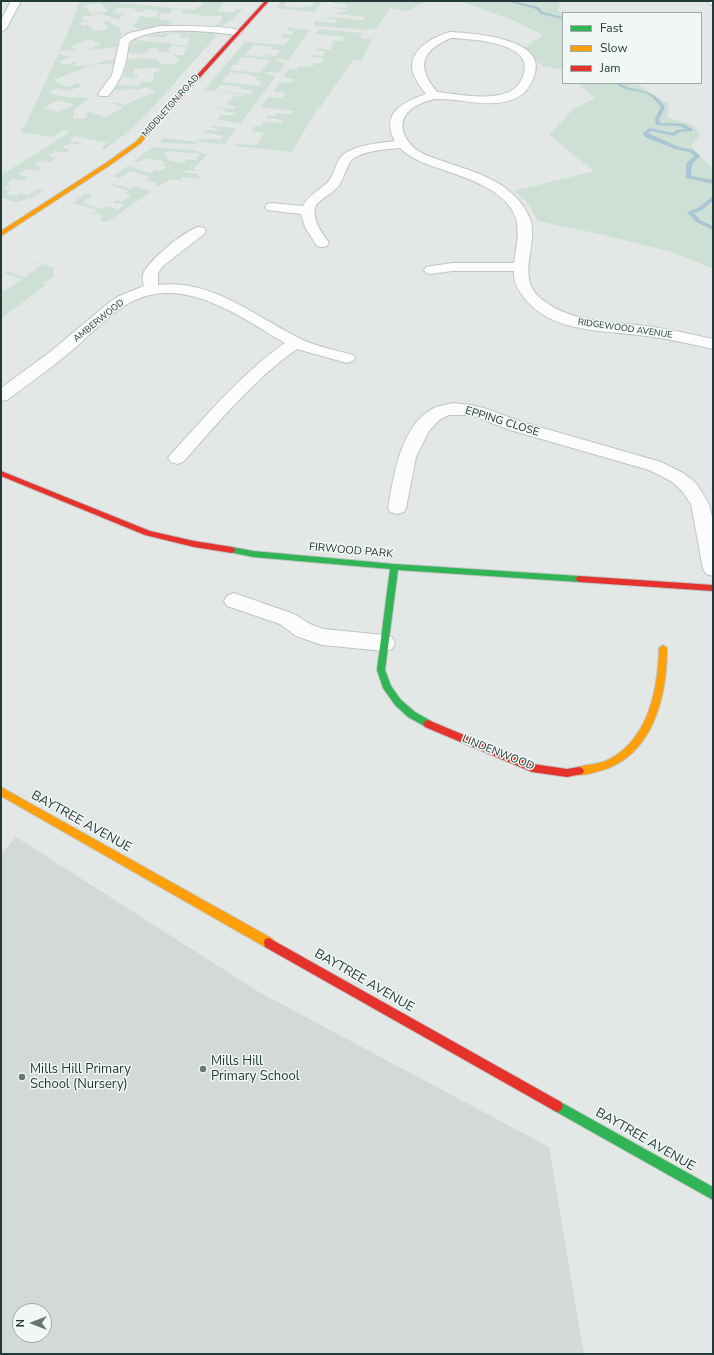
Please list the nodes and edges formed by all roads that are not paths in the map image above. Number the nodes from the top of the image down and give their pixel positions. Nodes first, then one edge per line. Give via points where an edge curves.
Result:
1 (16, 1) edge
2 (267, 1) edge
3 (439, 26) dead end
4 (1, 28) edge
5 (238, 32) junction
6 (450, 35) junction
7 (104, 88) dead end
8 (433, 95) junction
9 (402, 144) junction
10 (272, 207) dead end
11 (307, 210) junction
12 (199, 231) dead end
13 (1, 234) edge
14 (322, 243) dead end
15 (520, 267) junction
16 (431, 270) dead end
17 (152, 289) junction
18 (296, 342) junction
19 (713, 344) edge
20 (347, 358) dead end
21 (1, 396) edge
22 (177, 458) dead end
23 (1, 473) edge
24 (398, 508) dead end
25 (394, 567) junction
26 (713, 569) edge
27 (713, 588) edge
28 (234, 601) dead end
29 (384, 643) junction
30 (663, 648) dead end
31 (1, 791) edge
32 (713, 1194) edge

1 - 4 street
2 - 5 street, MIDDLETON ROAD
3 - 6 street
5 - 7 street via 174,29 135,34 124,42 118,76
5 - 13 street, MIDDLETON ROAD via 139,142
6 - 8 street via 436,41 419,58 419,75
6 - 8 street via 471,35 516,48 530,60 530,72 516,94 517,98
8 - 9 street via 403,110 396,127
9 - 11 street via 368,149 349,156 333,185 313,200
9 - 15 street, RIDGEWOOD AVENUE via 416,155 470,175 504,194 516,206 524,220 526,231
10 - 11 street
11 - 14 street via 308,220 320,228
12 - 17 street via 180,243 151,272
15 - 16 street via 448,262
15 - 19 street, RIDGEWOOD AVENUE via 524,290 532,300 551,313 572,322 654,332
17 - 18 street, AMBERWOOD via 185,290 213,298
17 - 21 street, AMBERWOOD via 122,301 46,365
18 - 20 street, AMBERWOOD
18 - 22 street via 279,354 225,405
23 - 25 street, FIRWOOD PARK via 168,539 253,554
24 - 26 street, EPPING CLOSE via 409,452 424,426 432,417 444,410 474,412 497,418 596,459 655,466 677,477 689,486 700,504
25 - 27 street, FIRWOOD PARK
25 - 29 street, LINDENWOOD
28 - 29 street via 287,619 303,630 322,637
29 - 30 street, LINDENWOOD via 382,680 396,703 407,712 436,728 532,768 567,774 613,762 624,755 642,734 655,711 664,672
31 - 32 street, BAYTREE AVENUE

